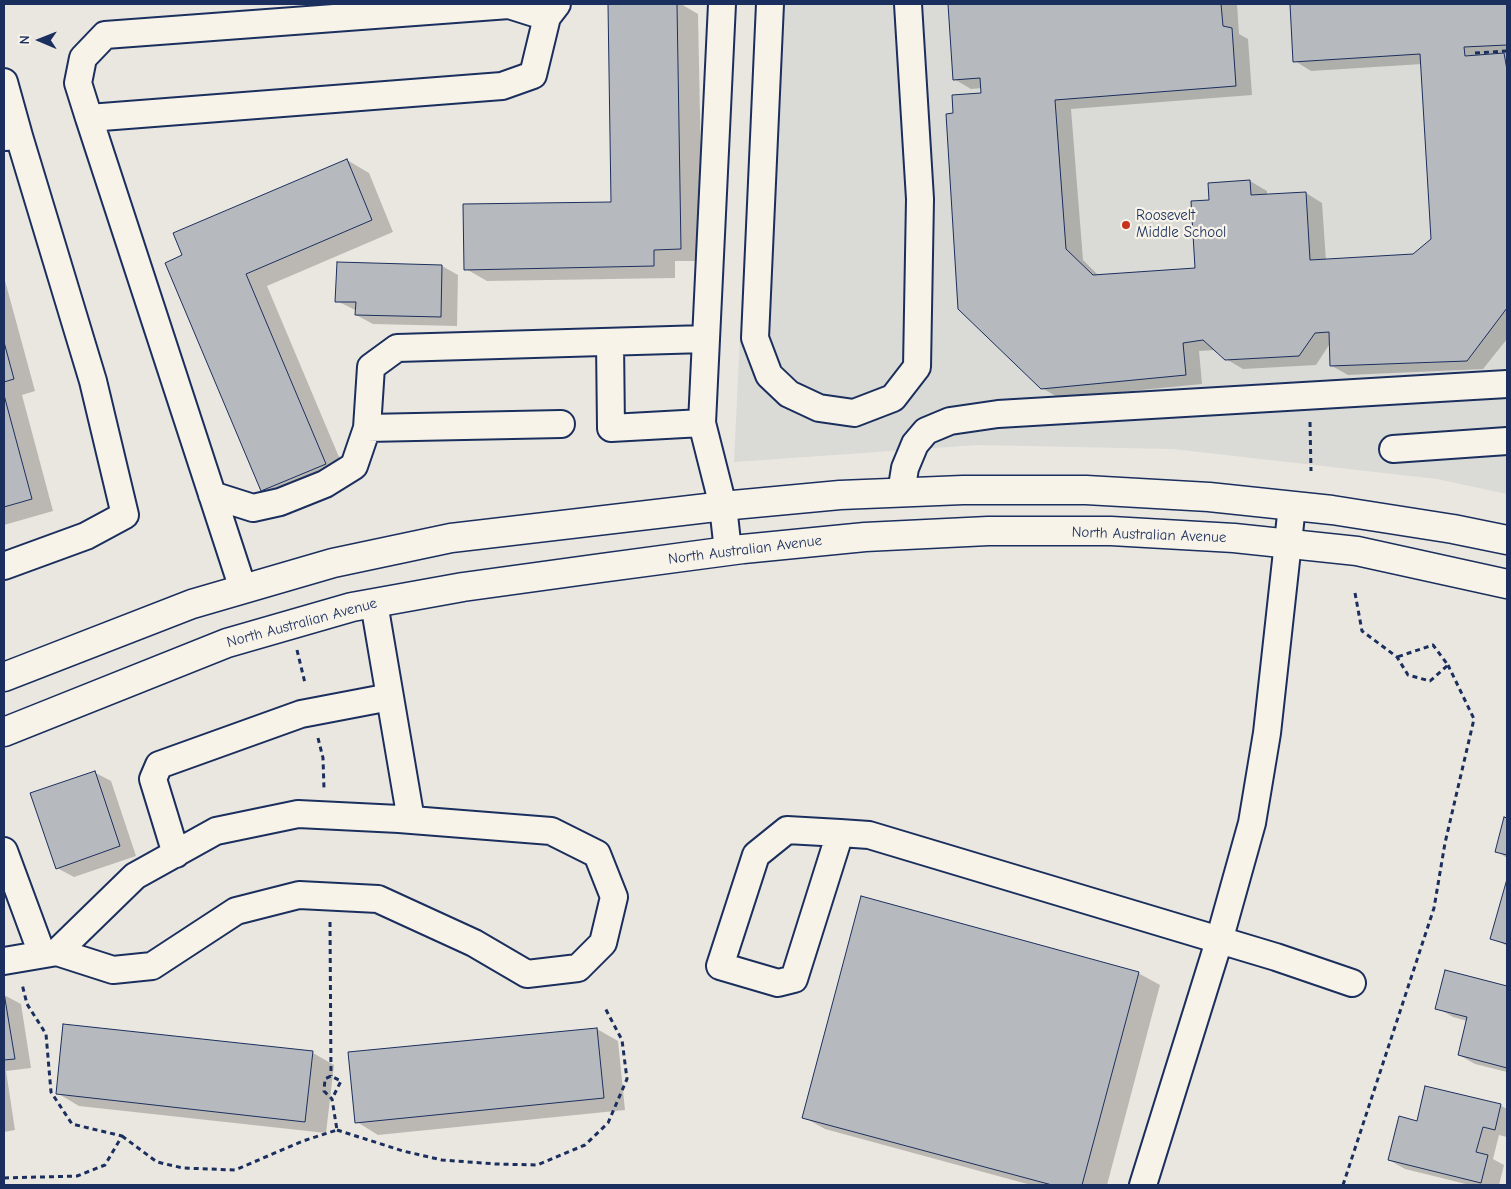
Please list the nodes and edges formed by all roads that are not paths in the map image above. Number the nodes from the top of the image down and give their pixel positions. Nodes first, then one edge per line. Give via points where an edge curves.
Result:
1 (722, 4) edge
2 (770, 4) edge
3 (908, 4) edge
4 (552, 10) edge
5 (4, 82) edge
6 (89, 118) junction
7 (11, 136) edge
8 (705, 339) junction
9 (610, 342) junction
10 (1507, 384) edge
11 (702, 423) junction
12 (561, 424) dead end
13 (367, 428) junction
14 (1507, 441) edge
15 (1393, 449) dead end
16 (901, 493) junction
17 (212, 495) junction
18 (723, 506) junction
19 (1292, 506) junction
20 (1507, 540) edge
21 (1288, 544) junction
22 (728, 552) junction
23 (4, 566) edge
24 (1507, 584) edge
25 (242, 590) junction
26 (374, 603) junction
27 (4, 677) edge
28 (390, 697) junction
29 (4, 732) edge
30 (412, 820) junction
31 (840, 833) junction
32 (4, 851) edge
33 (176, 854) junction
34 (1219, 941) junction
35 (50, 953) junction
36 (4, 961) edge
37 (1352, 983) dead end
38 (1143, 1185) edge

1 - 8 lane
2 - 3 lane via 755,338 769,375 789,394 819,408 854,413 893,398 917,367 920,199
4 - 6 lane via 533,75 502,86
4 - 6 lane via 509,4 105,35 83,58 78,84
5 - 7 lane
6 - 17 lane
7 - 23 lane via 93,381 125,515 86,536
8 - 9 lane
8 - 11 lane
9 - 11 lane via 611,428
9 - 13 lane via 397,348 371,367
10 - 16 lane via 998,414 950,421 926,431 916,444 905,468
11 - 18 lane
12 - 13 lane
13 - 17 lane via 354,466 325,484 280,502 253,508
14 - 15 lane
16 - 18 main road
16 - 19 main road via 1086,490 1209,497
17 - 25 lane
18 - 22 lane
18 - 25 main road via 451,538 333,563
19 - 20 main road via 1453,528
19 - 21 lane
21 - 22 main road, North Australian Avenue via 1111,531 988,531 865,537
21 - 24 main road, North Australian Avenue via 1357,551
21 - 34 lane via 1268,733 1252,823
22 - 26 main road, North Australian Avenue via 463,586
25 - 27 main road via 192,604
26 - 28 lane
26 - 29 main road, North Australian Avenue via 227,643
28 - 30 lane
28 - 33 lane via 300,714 159,765 153,779
30 - 33 lane via 298,814 216,831
30 - 35 lane via 551,831 597,854 614,896 603,943 578,968 527,974 474,943 378,899 299,895 236,911 152,966 113,970
31 - 31 lane via 794,979 778,983 720,966 756,855 787,830
31 - 34 lane via 868,835
32 - 35 lane
33 - 35 lane via 135,876
34 - 37 lane
34 - 38 lane
35 - 36 lane

